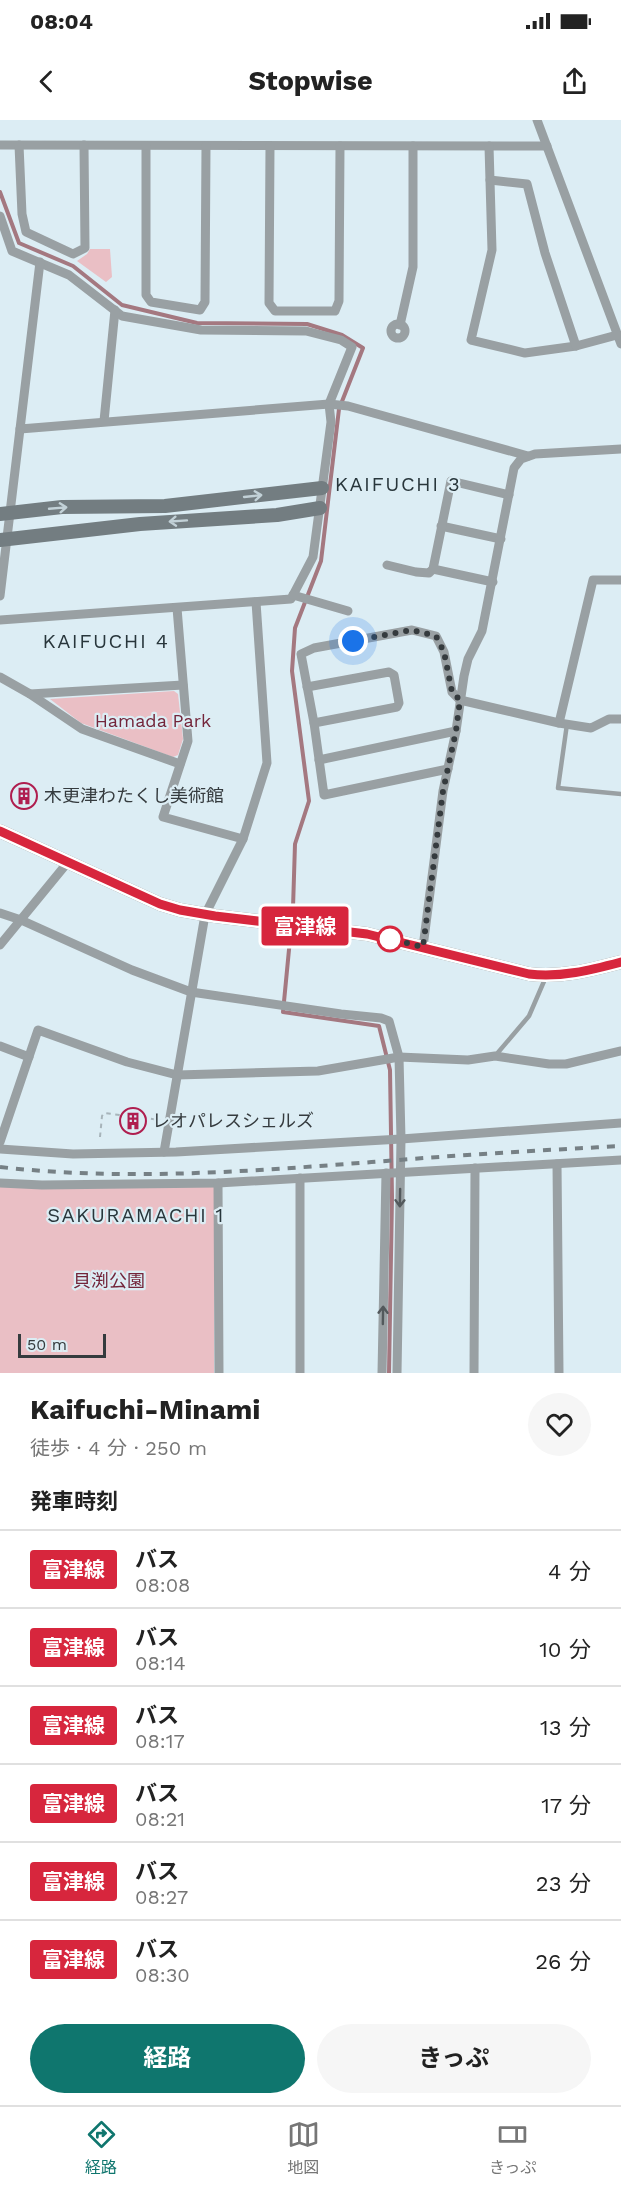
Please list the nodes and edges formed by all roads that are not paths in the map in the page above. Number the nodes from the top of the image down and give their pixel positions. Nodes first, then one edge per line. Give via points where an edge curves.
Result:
1 (537, 120) edge
2 (0, 145) edge
3 (20, 145) junction
4 (84, 145) junction
5 (146, 146) junction
6 (206, 146) junction
7 (270, 146) junction
8 (340, 146) junction
9 (413, 146) junction
10 (489, 146) junction
11 (547, 146) junction
12 (490, 180) junction
13 (0, 216) edge
14 (40, 262) junction
15 (115, 310) junction
16 (400, 325) dead end
17 (619, 339) edge
18 (576, 346) junction
19 (329, 404) junction
20 (104, 421) junction
21 (20, 429) junction
22 (621, 449) edge
23 (528, 456) junction
24 (322, 488) junction
25 (509, 495) junction
26 (320, 508) junction
27 (5, 514) edge
28 (441, 526) junction
29 (501, 538) junction
30 (3, 540) edge
31 (387, 565) dead end
32 (433, 569) junction
33 (621, 580) edge
34 (493, 582) junction
35 (293, 595) junction
36 (0, 596) edge
37 (256, 602) junction
38 (177, 608) junction
39 (348, 611) dead end
40 (0, 620) edge
41 (0, 677) edge
42 (183, 686) junction
43 (307, 687) junction
44 (30, 694) junction
45 (460, 700) junction
46 (621, 719) edge
47 (314, 723) junction
48 (563, 724) junction
49 (456, 731) junction
50 (320, 760) junction
51 (180, 764) junction
52 (448, 769) junction
53 (621, 794) edge
54 (0, 831) edge
55 (243, 839) junction
56 (68, 862) junction
57 (0, 913) edge
58 (205, 915) junction
59 (21, 920) junction
60 (0, 945) edge
61 (423, 947) junction
62 (621, 962) edge
63 (546, 976) junction
64 (191, 992) junction
65 (0, 1046) edge
66 (621, 1051) edge
67 (495, 1056) junction
68 (29, 1057) junction
69 (399, 1057) junction
70 (177, 1075) junction
71 (621, 1123) edge
72 (401, 1139) junction
73 (0, 1142) edge
74 (0, 1149) edge
75 (164, 1152) junction
76 (621, 1160) edge
77 (557, 1164) junction
78 (475, 1168) junction
79 (400, 1172) junction
80 (386, 1173) junction
81 (300, 1178) junction
82 (0, 1183) edge
83 (218, 1183) junction
84 (219, 1373) edge
85 (300, 1373) edge
86 (382, 1373) edge
87 (398, 1373) edge
88 (474, 1373) edge
89 (559, 1373) edge

1 - 11 street
2 - 3 street
3 - 4 street
3 - 4 street via 26,232 74,254 85,248
4 - 5 street
5 - 6 street
5 - 6 street via 146,295 151,302 200,310 205,302
6 - 7 street
7 - 8 street
7 - 8 street via 270,303 275,311 335,311 339,301
8 - 9 street
9 - 10 street
9 - 16 street via 413,267
10 - 11 street
10 - 12 street
11 - 17 street
12 - 18 street via 527,184
12 - 18 street via 492,249 471,340 525,353
13 - 14 street via 12,250
14 - 15 street via 69,275
14 - 21 street
15 - 19 street via 122,316 201,330 306,331 341,340 352,347
15 - 20 street
17 - 18 street
19 - 20 street
19 - 23 street
19 - 24 street via 331,422
20 - 21 street
21 - 27 street
22 - 23 street
23 - 25 street via 514,468
24 - 26 street
27 -> 24 street via 62,507 165,506
25 - 28 street via 451,481
25 - 29 street
26 -> 30 street
26 - 35 street via 313,557
27 - 30 street
28 - 29 street
28 - 32 street
29 - 34 street
30 - 36 street
31 - 32 street via 416,572 429,573
32 - 34 street
33 - 48 street via 593,580
34 - 45 street via 482,631 468,659
35 - 37 street via 291,599
35 - 39 street
37 - 38 street
37 - 55 street via 267,763
38 - 40 street
38 - 42 street
41 - 44 street
42 - 44 street
42 - 51 street via 188,741
43 - 45 street via 301,654 314,648 412,630 436,636 444,652 452,692
43 - 47 street
43 - 47 street via 389,672 399,703 397,707
44 - 51 street via 82,729
45 - 48 street
45 - 49 street
46 - 48 street via 609,719 591,728
47 - 50 street
48 - 53 lane via 558,788
49 - 50 street
49 - 52 street
50 - 52 street via 324,795
51 - 55 street via 163,817
52 - 61 street
54 - 56 street
55 - 58 street
56 - 58 street via 160,904
56 - 59 street
57 - 59 street
58 - 61 street via 367,934
58 - 64 street
59 - 60 street
59 - 64 street
61 - 63 street
62 - 63 street
63 - 67 lane via 530,1016
64 - 69 street via 381,1018 389,1021
64 - 70 street
65 - 68 street
66 - 67 street via 566,1064
67 - 69 street via 468,1060
68 - 70 street via 38,1030 127,1062
68 - 73 street
69 - 70 street via 318,1071
69 - 72 street
70 - 75 street
71 - 72 street
72 - 75 street
72 - 79 street
74 - 75 street via 73,1154
76 - 77 street
77 - 78 street
77 - 89 street
78 - 79 street
78 - 88 street
79 - 80 street
79 -> 87 street
80 - 81 street
86 -> 80 street
81 - 83 street
81 - 85 street
82 - 83 street
83 - 84 street

